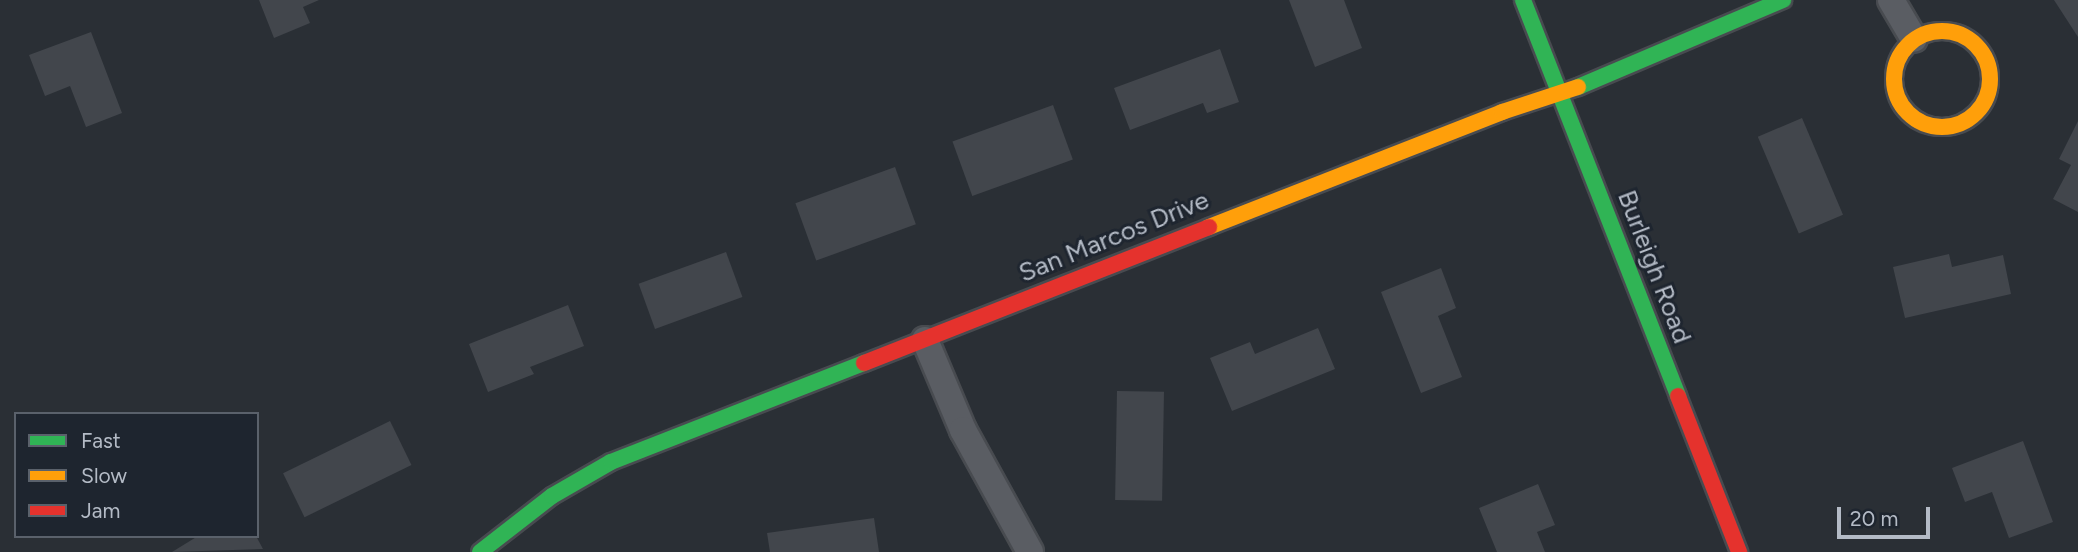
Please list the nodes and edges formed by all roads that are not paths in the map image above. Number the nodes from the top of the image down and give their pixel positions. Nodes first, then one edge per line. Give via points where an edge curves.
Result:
1 (1523, 0) edge
2 (1783, 0) edge
3 (1891, 0) edge
4 (1914, 39) junction
5 (1560, 95) junction
6 (925, 340) junction
7 (481, 552) edge
8 (1030, 552) edge
9 (1739, 552) edge

1 - 5 street, Burleigh Road
2 - 5 street, San Marcos Drive
3 - 4 street
4 - 4 street via 1895,66 1893,82 1901,105 1919,122 1935,127 1968,121 1979,111 1990,82 1983,53 1973,41 1951,32 1928,32
5 - 6 street, San Marcos Drive via 1502,112
5 - 9 street, Burleigh Road
6 - 7 street, San Marcos Drive via 611,462 552,496
6 - 8 street via 963,430

